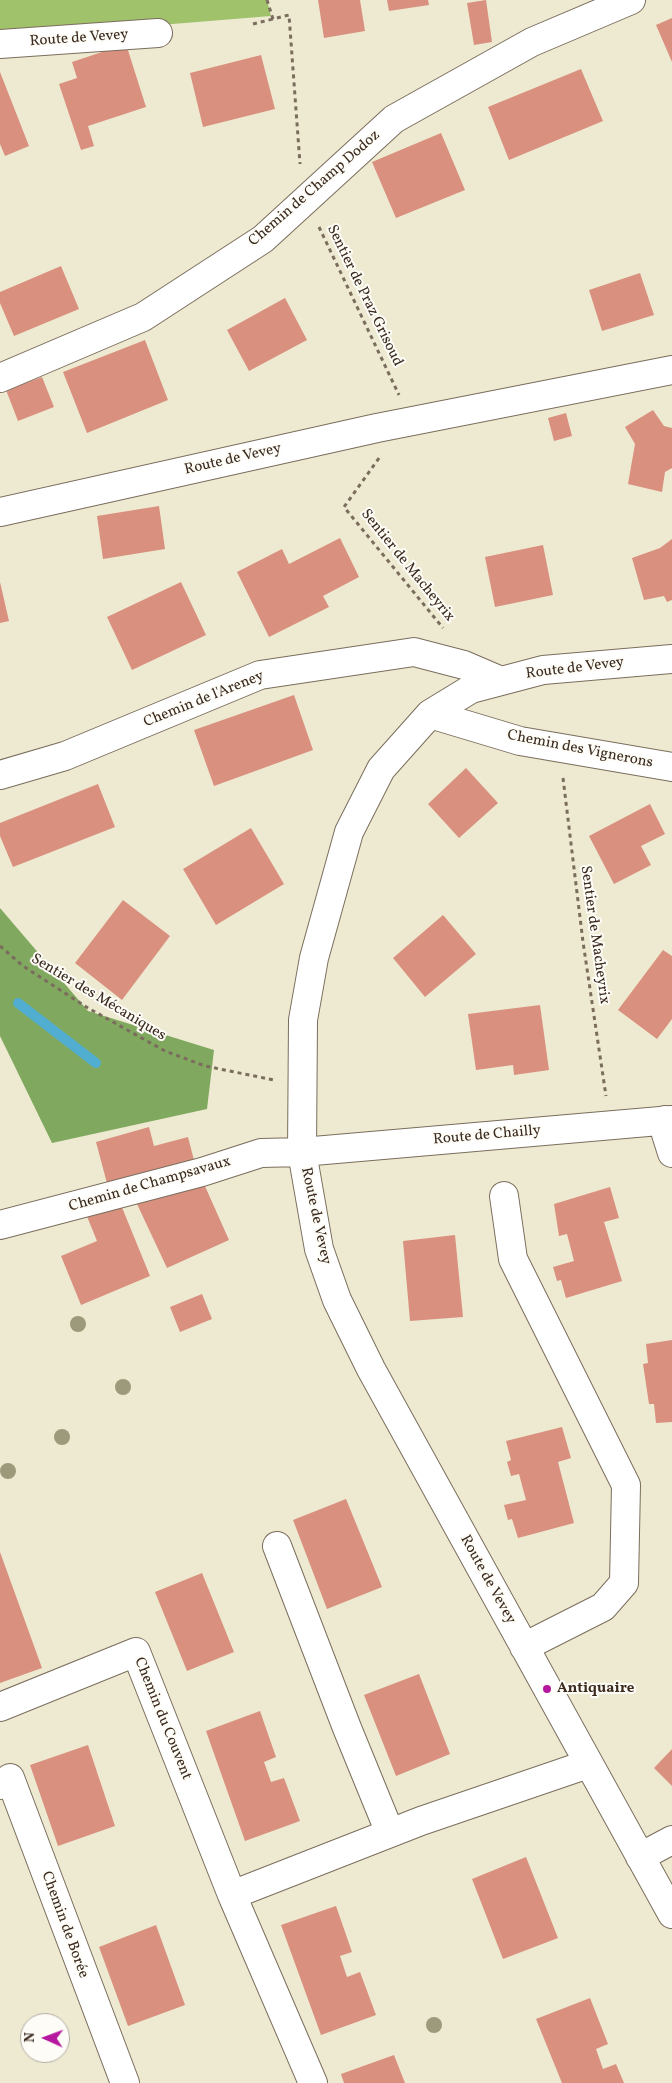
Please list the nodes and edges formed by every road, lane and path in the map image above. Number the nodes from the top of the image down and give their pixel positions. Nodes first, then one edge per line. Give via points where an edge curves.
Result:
1 (267, 0) edge
2 (631, 0) edge
3 (273, 19) junction
4 (252, 24) dead end
5 (158, 33) dead end
6 (0, 44) edge
7 (300, 167) dead end
8 (306, 200) junction
9 (672, 370) edge
10 (0, 378) edge
11 (403, 402) dead end
12 (384, 452) dead end
13 (0, 512) edge
14 (445, 630) dead end
15 (672, 659) edge
16 (499, 680) junction
17 (430, 714) junction
18 (559, 748) junction
19 (672, 766) edge
20 (0, 775) edge
21 (0, 946) edge
22 (278, 1081) dead end
23 (669, 1120) edge
24 (609, 1124) junction
25 (302, 1152) junction
26 (672, 1153) edge
27 (504, 1196) dead end
28 (0, 1225) edge
29 (277, 1546) dead end
30 (524, 1647) junction
31 (0, 1706) edge
32 (588, 1764) junction
33 (0, 1785) edge
34 (390, 1833) junction
35 (672, 1840) edge
36 (640, 1857) junction
37 (232, 1895) junction
38 (672, 1914) edge
39 (125, 2083) edge
40 (313, 2083) edge

1 - 3 path
2 - 8 street, Chemin de Champ Dodoz via 532,42 394,119
3 - 4 path
3 - 7 path via 290,16
5 - 6 street, Route de Vevey
8 - 10 street, Chemin de Champ Dodoz via 263,238 143,317
8 - 11 path, Sentier de Praz Grisoud
9 - 13 street, Route de Vevey via 377,428
12 - 14 path, Sentier de Macheyrix via 344,507
15 - 16 street, Route de Vevey via 543,670
16 - 17 street, Route de Vevey via 471,689
16 - 20 street, Chemin de l'Areney via 464,665 414,652 260,675 65,756
17 - 18 street, Chemin des Vignerons via 520,741
17 - 25 street, Route de Vevey via 380,768 349,832 330,895 303,1020
18 - 19 street, Chemin des Vignerons
18 - 24 path, Sentier de Macheyrix
21 - 22 path, Sentier des Mécaniques via 23,966 88,1008 165,1051 205,1066
23 - 24 street, Route de Chailly
23 - 26 street via 666,1134
24 - 25 street, Route de Chailly
25 - 28 street, Chemin de Champsavaux via 261,1153 202,1172
25 - 30 street, Route de Vevey via 319,1248 337,1300 370,1369
27 - 30 street via 513,1259 626,1485 624,1583 603,1607
29 - 34 street
30 - 32 street, Route de Vevey
31 - 37 street, Chemin du Couvent via 136,1652
32 - 34 street
32 - 36 street, Route de Vevey
33 - 39 street, Chemin de Borée via 10,1778
34 - 37 street
35 - 36 street
36 - 38 street, Route de Vevey
37 - 40 street, Chemin du Couvent

